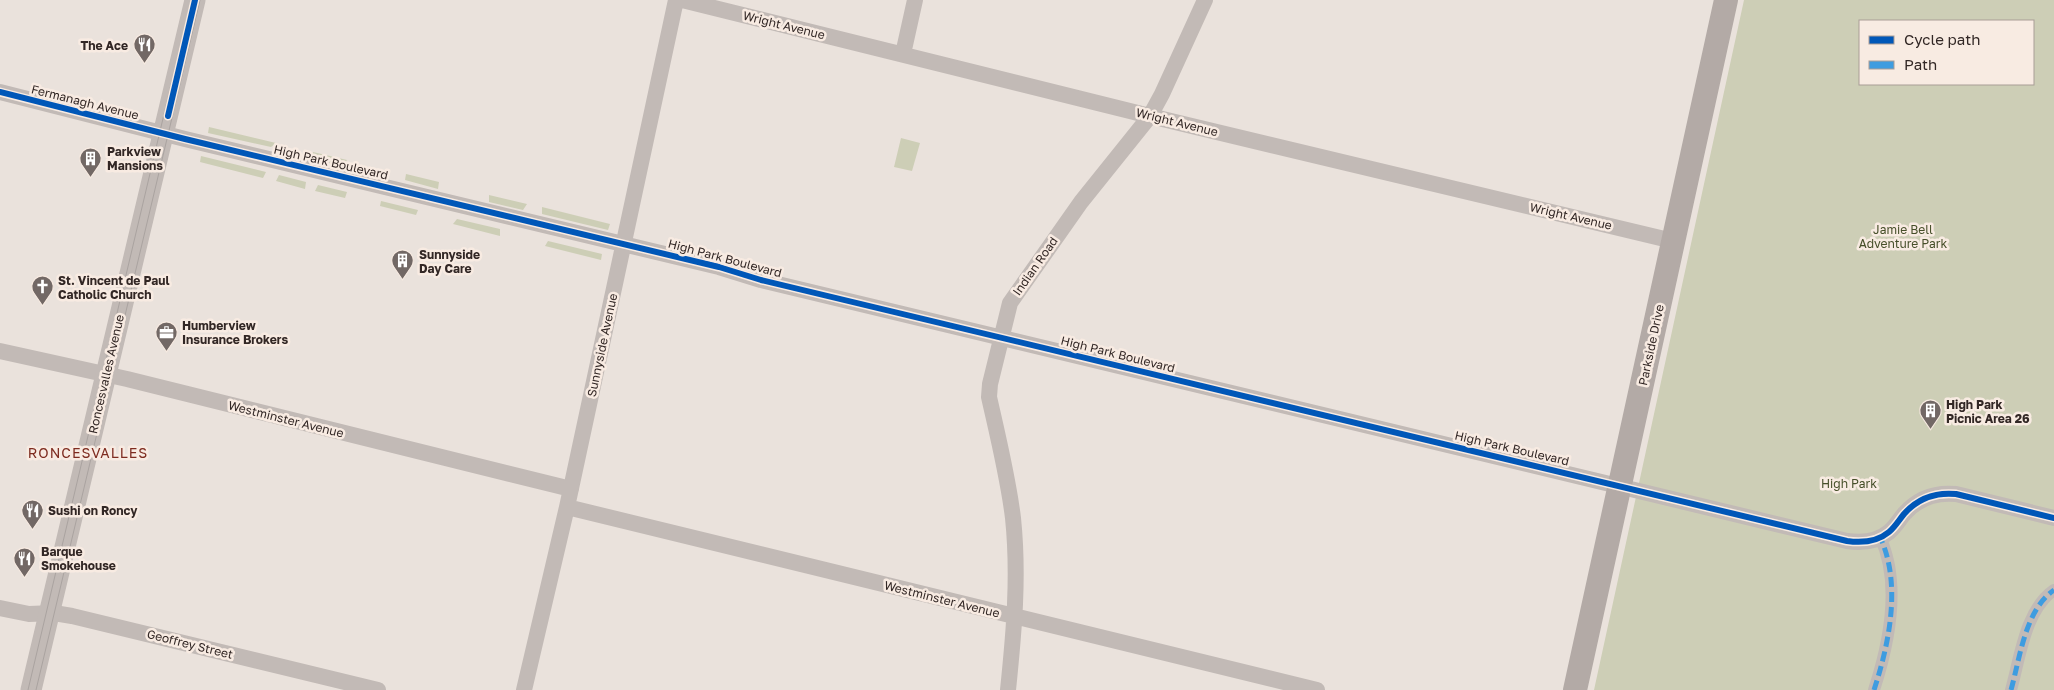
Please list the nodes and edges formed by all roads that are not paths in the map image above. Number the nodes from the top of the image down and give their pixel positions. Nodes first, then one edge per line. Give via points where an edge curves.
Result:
1 (195, 0) edge
2 (676, 0) edge
3 (682, 0) edge
4 (914, 0) edge
5 (1205, 0) edge
6 (1722, 1) edge
7 (902, 54) junction
8 (0, 92) edge
9 (1150, 116) junction
10 (164, 133) junction
11 (1673, 241) junction
12 (623, 244) junction
13 (1001, 338) junction
14 (0, 351) edge
15 (106, 374) junction
16 (1620, 486) junction
17 (571, 489) junction
18 (567, 507) junction
19 (2054, 518) edge
20 (1880, 537) junction
21 (2054, 590) edge
22 (0, 608) edge
23 (50, 613) junction
24 (1016, 617) junction
25 (31, 690) edge
26 (378, 690) edge
27 (524, 690) edge
28 (1008, 690) edge
29 (1317, 690) edge
30 (1575, 690) edge
31 (1874, 690) edge
32 (2011, 690) edge

1 - 10 street, Roncesvalles Avenue
2 - 12 street, Sunnyside Avenue
3 - 7 street, Wright Avenue
4 - 7 street
5 - 9 street, Indian Road
6 - 11 main road, Parkside Drive
7 - 9 street, Wright Avenue
8 - 10 street, Fermanagh Avenue
9 - 11 street, Wright Avenue
9 - 13 street, Indian Road via 1081,202 1016,293
10 - 12 street, High Park Boulevard
10 - 15 street, Roncesvalles Avenue
11 - 16 main road, Parkside Drive
12 - 13 street, High Park Boulevard
12 - 17 street, Sunnyside Avenue
13 - 16 street, High Park Boulevard
13 - 24 street, Indian Road via 989,397 1013,519
14 - 15 street, Westminster Avenue
15 - 17 street, Westminster Avenue
15 - 23 street, Roncesvalles Avenue
16 - 20 street, High Park Boulevard via 1847,541 1864,542
16 - 30 main road, Parkside Drive
17 - 18 street, Sunnyside Avenue
18 - 24 street, Westminster Avenue
18 - 27 street, Sunnyside Avenue
19 - 20 street via 1956,494 1935,494 1920,500
20 - 31 street via 1886,548 1891,575 1891,608
21 - 32 street via 2045,596 2029,623
22 - 23 street, Geoffrey Street via 29,614
23 - 25 street, Roncesvalles Avenue
23 - 26 street, Geoffrey Street
24 - 28 street, Indian Road
24 - 29 street, Westminster Avenue

